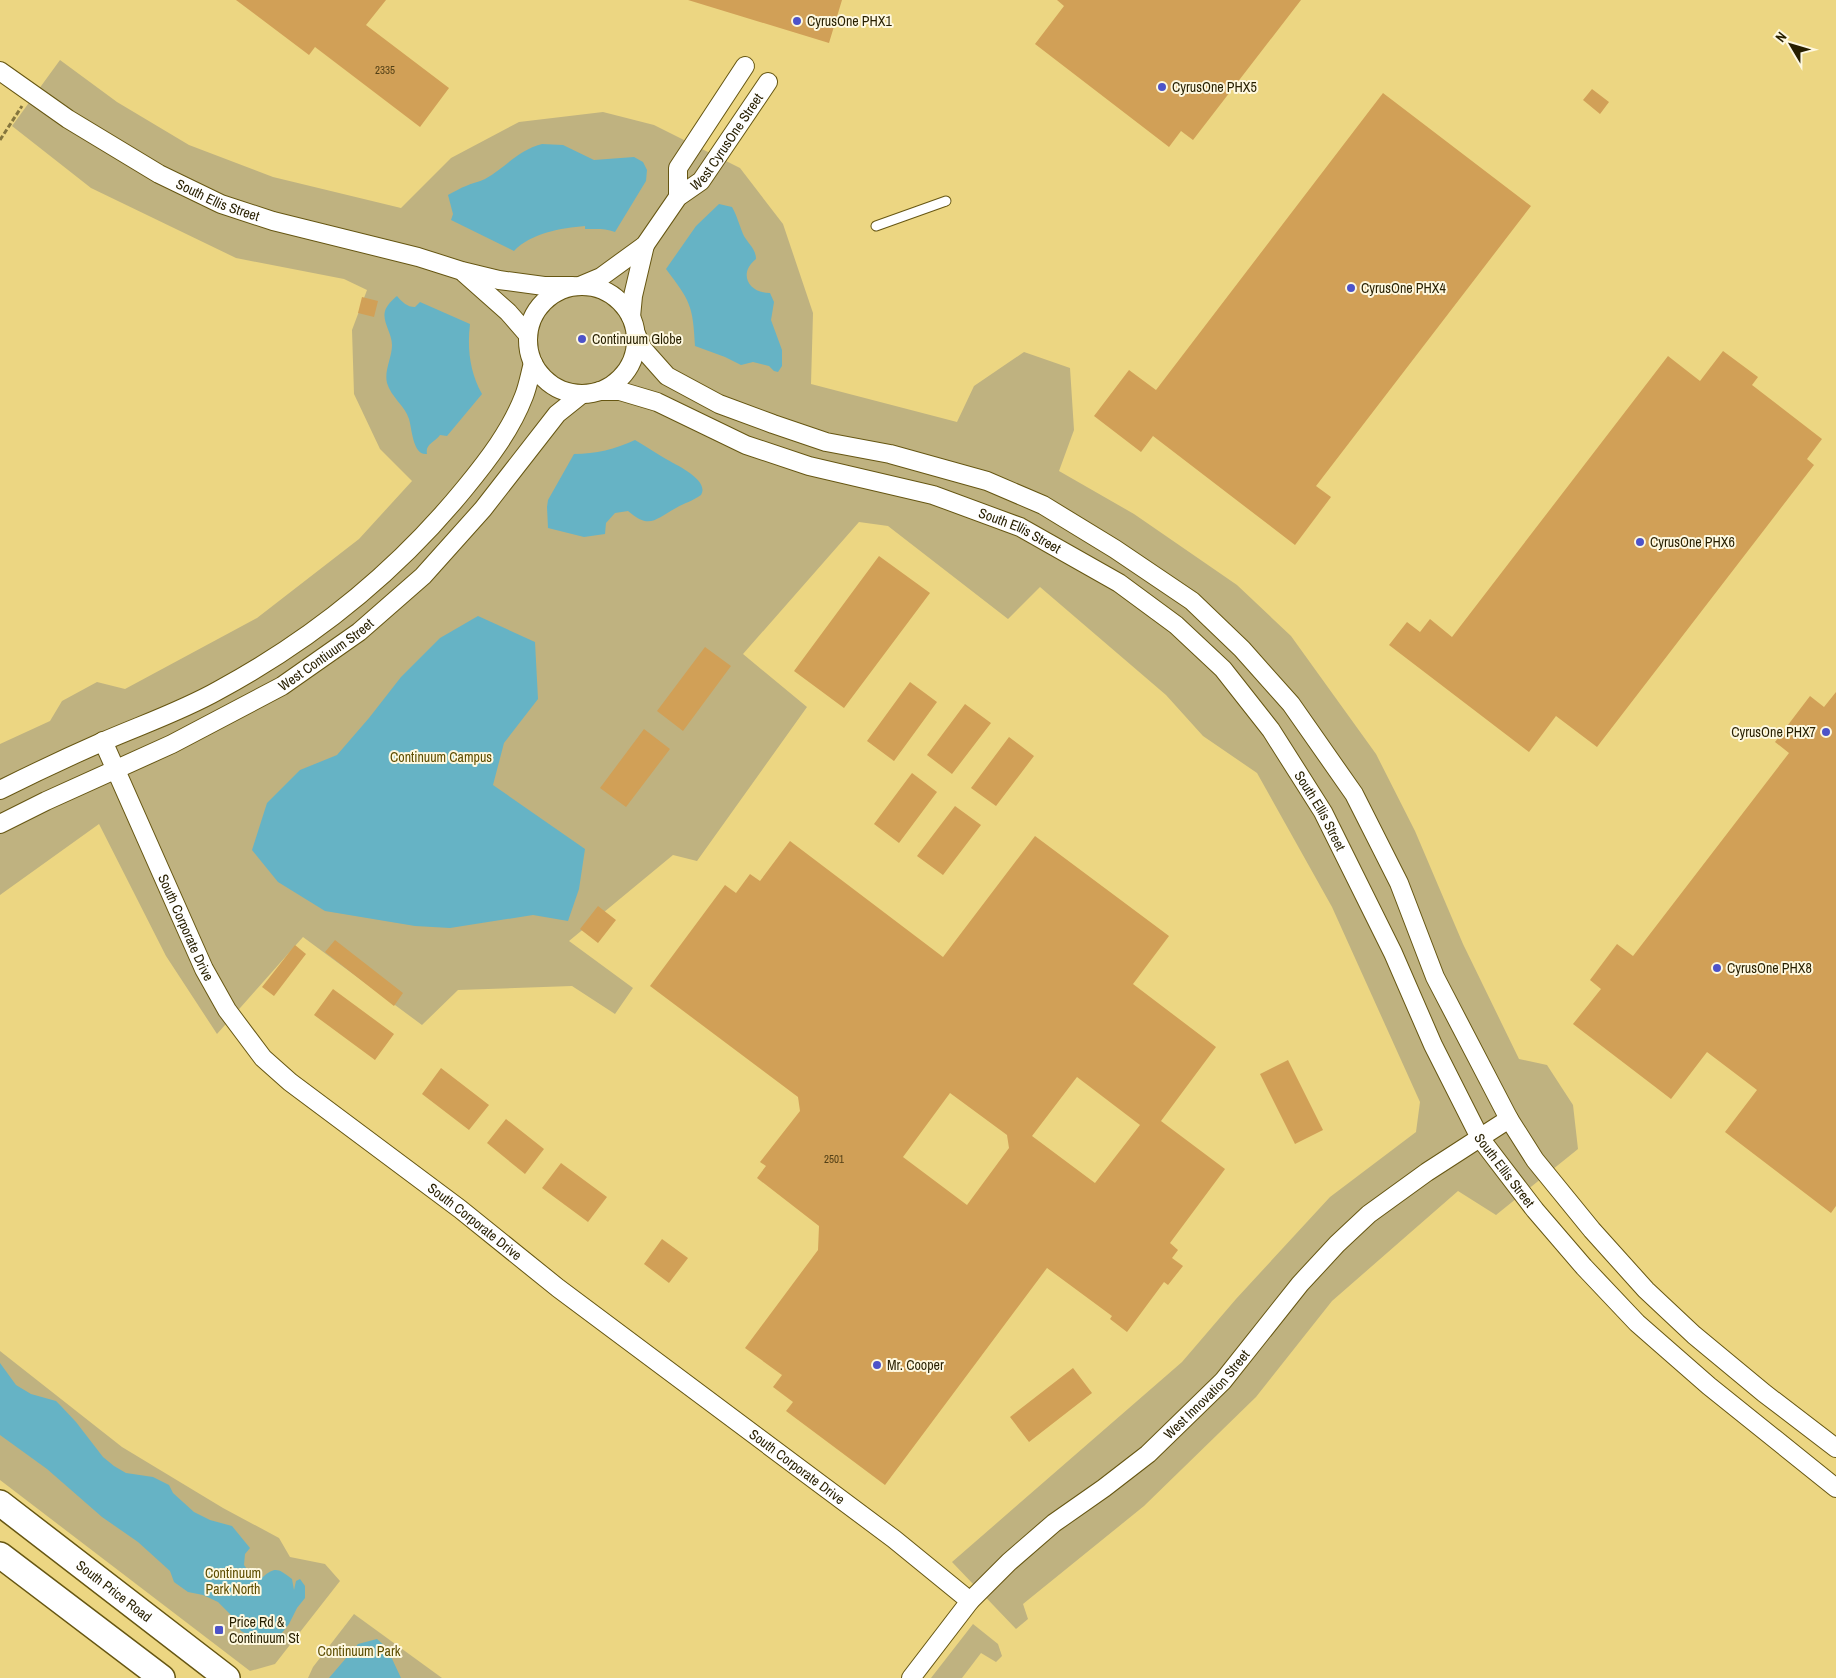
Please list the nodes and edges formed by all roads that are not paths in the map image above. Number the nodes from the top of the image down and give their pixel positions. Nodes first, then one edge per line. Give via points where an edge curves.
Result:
1 (745, 66) dead end
2 (0, 71) edge
3 (768, 82) dead end
4 (678, 197) junction
5 (946, 201) dead end
6 (876, 226) dead end
7 (645, 245) junction
8 (462, 271) junction
9 (577, 285) junction
10 (632, 317) junction
11 (636, 334) junction
12 (528, 335) junction
13 (533, 363) junction
14 (600, 391) junction
15 (582, 394) junction
16 (103, 742) junction
17 (114, 770) junction
18 (0, 790) edge
19 (0, 824) edge
20 (1509, 1120) junction
21 (1480, 1138) junction
22 (1836, 1448) edge
23 (1836, 1488) edge
24 (0, 1503) edge
25 (0, 1555) edge
26 (970, 1601) junction
27 (162, 1678) edge
28 (227, 1678) edge
29 (911, 1678) edge

1 - 4 street, West CyrusOne Street via 678,168
2 - 8 street, South Ellis Street via 68,119 159,174 221,204
3 - 4 street, West CyrusOne Street via 701,181
4 - 7 street, West CyrusOne Street
5 - 6 lane
7 - 9 street, West CyrusOne Street via 601,277
7 - 10 street, West CyrusOne Street via 633,296
8 - 9 street, South Ellis Street via 544,286
8 - 12 street, South Ellis Street via 508,312
9 - 10 street via 597,287 611,293
9 - 12 street via 556,292 542,303 532,318
10 - 11 street
11 - 14 street via 635,352 628,369 616,382
11 - 20 street via 643,349 667,376 720,404 826,442 890,454 987,481 1043,505 1115,548 1192,601 1242,649 1291,704 1354,794 1399,883 1435,977
12 - 13 street
13 - 15 street via 553,386
13 - 16 street, West Contiuum Street via 516,414 483,466 426,533 378,579 310,633 219,690 159,720
14 - 15 street
14 - 21 street, South Ellis Street via 620,391 657,402 746,446 810,466 933,495 1020,527 1119,583 1176,625 1223,669 1271,730 1323,812
15 - 17 street, West Contiuum Street via 557,414 483,509 423,576 359,632 282,686 172,744
16 - 17 street, South Corporate Drive
16 - 18 street, West Contiuum Street
17 - 19 street, West Contiuum Street
17 - 26 street, South Corporate Drive via 204,969 228,1010 263,1058 558,1288 894,1539
20 - 21 street, West Innovation Street
20 - 22 street via 1535,1160 1646,1290 1694,1335
21 - 23 street, South Ellis Street via 1535,1210 1637,1323 1709,1386
21 - 26 street, West Innovation Street via 1362,1220 1300,1284 1223,1381 1193,1412 1148,1454 1054,1523
24 - 28 main road, South Price Road
25 - 27 main road
26 - 29 street, West Innovation Street

